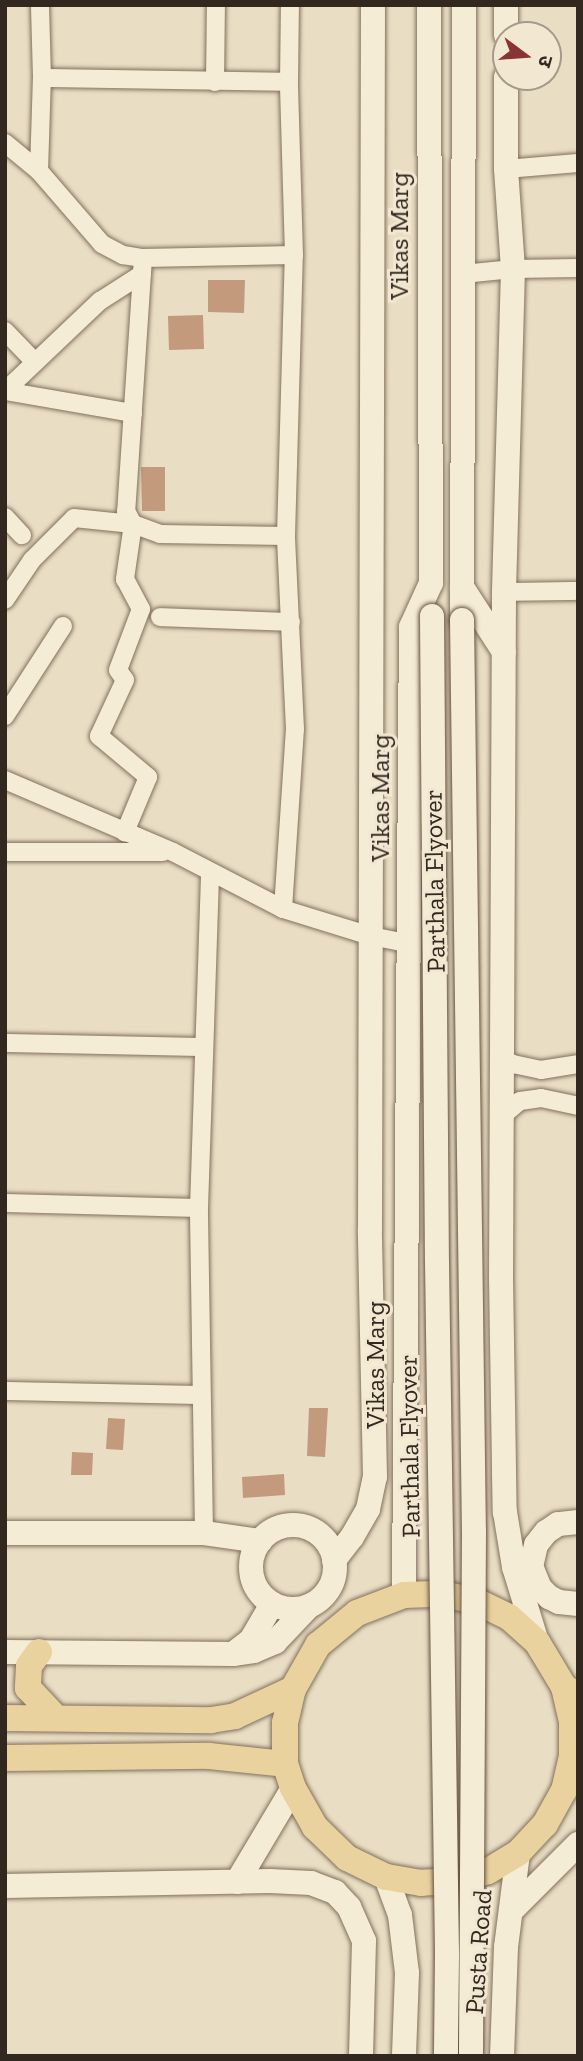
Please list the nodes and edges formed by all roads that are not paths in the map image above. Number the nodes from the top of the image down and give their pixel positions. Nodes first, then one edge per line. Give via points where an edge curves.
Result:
1 (40, 5) edge
2 (216, 5) edge
3 (290, 5) edge
4 (373, 5) edge
5 (429, 5) edge
6 (464, 5) edge
7 (43, 78) junction
8 (215, 82) junction
9 (289, 82) junction
10 (506, 91) edge
11 (5, 143) edge
12 (578, 163) edge
13 (506, 169) junction
14 (39, 171) junction
15 (294, 255) junction
16 (143, 266) junction
17 (578, 268) edge
18 (513, 269) junction
19 (463, 274) junction
20 (5, 331) edge
21 (34, 361) junction
22 (5, 391) edge
23 (133, 413) junction
24 (5, 517) edge
25 (133, 524) junction
26 (22, 534) dead end
27 (286, 536) junction
28 (432, 583) junction
29 (462, 587) junction
30 (578, 591) edge
31 (504, 592) junction
32 (5, 600) edge
33 (160, 617) dead end
34 (291, 622) junction
35 (63, 626) dead end
36 (504, 652) junction
37 (5, 716) edge
38 (5, 780) edge
39 (125, 832) junction
40 (5, 852) edge
41 (173, 852) junction
42 (210, 874) junction
43 (283, 909) junction
44 (371, 936) junction
45 (411, 944) junction
46 (5, 1043) edge
47 (203, 1047) junction
48 (517, 1064) junction
49 (578, 1064) edge
50 (519, 1105) junction
51 (578, 1106) edge
52 (5, 1203) edge
53 (199, 1208) junction
54 (370, 1229) junction
55 (406, 1279) junction
56 (372, 1319) junction
57 (406, 1319) junction
58 (5, 1391) edge
59 (201, 1395) junction
60 (506, 1522) junction
61 (578, 1522) edge
62 (5, 1533) edge
63 (204, 1533) junction
64 (260, 1541) junction
65 (536, 1545) junction
66 (334, 1560) junction
67 (404, 1595) junction
68 (562, 1601) edge
69 (272, 1604) junction
70 (310, 1606) junction
71 (578, 1621) edge
72 (533, 1631) junction
73 (5, 1652) edge
74 (39, 1652) junction
75 (233, 1654) junction
76 (293, 1689) junction
77 (571, 1691) edge
78 (5, 1697) edge
79 (5, 1718) edge
80 (47, 1718) junction
81 (5, 1758) edge
82 (289, 1776) junction
83 (571, 1786) edge
84 (578, 1844) edge
85 (517, 1853) junction
86 (386, 1877) junction
87 (237, 1882) junction
88 (5, 1886) edge
89 (511, 1911) junction
90 (361, 2056) edge
91 (404, 2056) edge
92 (446, 2056) edge
93 (471, 2056) edge
94 (502, 2056) edge

1 - 7 street
2 - 8 street
3 - 9 street
4 - 44 main road
5 - 28 main road, Vikas Marg
6 - 19 main road
7 - 8 street
7 - 14 street
8 - 9 street
9 - 15 street
10 - 13 main road
11 - 14 street
12 - 13 street
13 - 18 main road
14 - 16 street via 102,244
15 - 16 street
15 - 27 street
16 - 21 street
16 - 23 street
17 - 18 street
18 - 19 street
18 - 31 main road
19 - 29 main road
20 - 21 street
21 - 22 street
22 - 23 street
23 - 25 street via 126,511
24 - 26 street
25 - 27 street via 160,534
25 - 32 street via 74,518 32,560
25 - 39 street via 125,579 141,609 118,670 125,680 99,736 148,777
27 - 34 street
28 - 45 main road, Vikas Marg via 411,627
28 - 92 main road, Parthala Flyover, bridge
29 - 36 main road
29 - 93 main road, Parthala Flyover, bridge via 474,1531
30 - 31 street
31 - 36 main road
33 - 34 street
34 - 43 street via 295,729
35 - 37 street
36 - 48 main road
38 - 39 street
39 - 41 street
40 - 41 street
41 - 42 street
42 - 43 street
42 - 47 street
43 - 44 street
44 - 45 street
44 - 54 main road
45 - 55 main road, Vikas Marg
46 - 47 street
47 - 53 street
48 - 49 street via 541,1070
48 - 50 main road
48 - 50 street via 537,1071 542,1079 541,1090
50 - 51 street
50 - 60 main road via 501,1278
52 - 53 street
53 - 59 street
54 - 55 main road
54 - 56 main road
55 - 57 main road, Vikas Marg
56 - 57 main road
56 - 66 main road via 373,1495 352,1537
57 - 67 main road, Vikas Marg
58 - 59 street
59 - 63 street
60 - 65 main road
60 - 72 main road
61 - 65 main road via 558,1524
62 - 63 main road
63 - 64 main road
64 - 66 main road via 282,1526 310,1528 321,1536
64 - 69 main road via 253,1553 253,1580
65 - 68 main road via 531,1566 534,1578
66 - 70 main road via 330,1587
67 - 72 main road via 440,1594 476,1601
67 - 76 main road via 357,1613 318,1645
68 - 71 main road
68 - 72 main road
69 - 70 main road via 288,1609
69 - 75 main road via 250,1640
70 - 75 main road via 265,1649
72 - 77 main road
73 - 74 main road
74 - 75 main road
74 - 80 main road via 29,1666 28,1688
76 - 80 main road via 235,1716 211,1720
76 - 82 main road via 285,1723
77 - 83 main road
78 - 80 main road
79 - 80 main road
81 - 82 main road via 209,1756
82 - 86 main road via 314,1827 347,1858
82 - 87 main road
83 - 85 main road via 545,1824
84 - 89 main road
85 - 86 main road via 488,1871 455,1881 421,1883
85 - 89 main road, Pusta Road
86 - 91 main road via 400,1915 407,1973
87 - 88 main road
87 - 90 main road via 311,1883 335,1892 349,1907 364,1941
89 - 94 main road, Pusta Road

